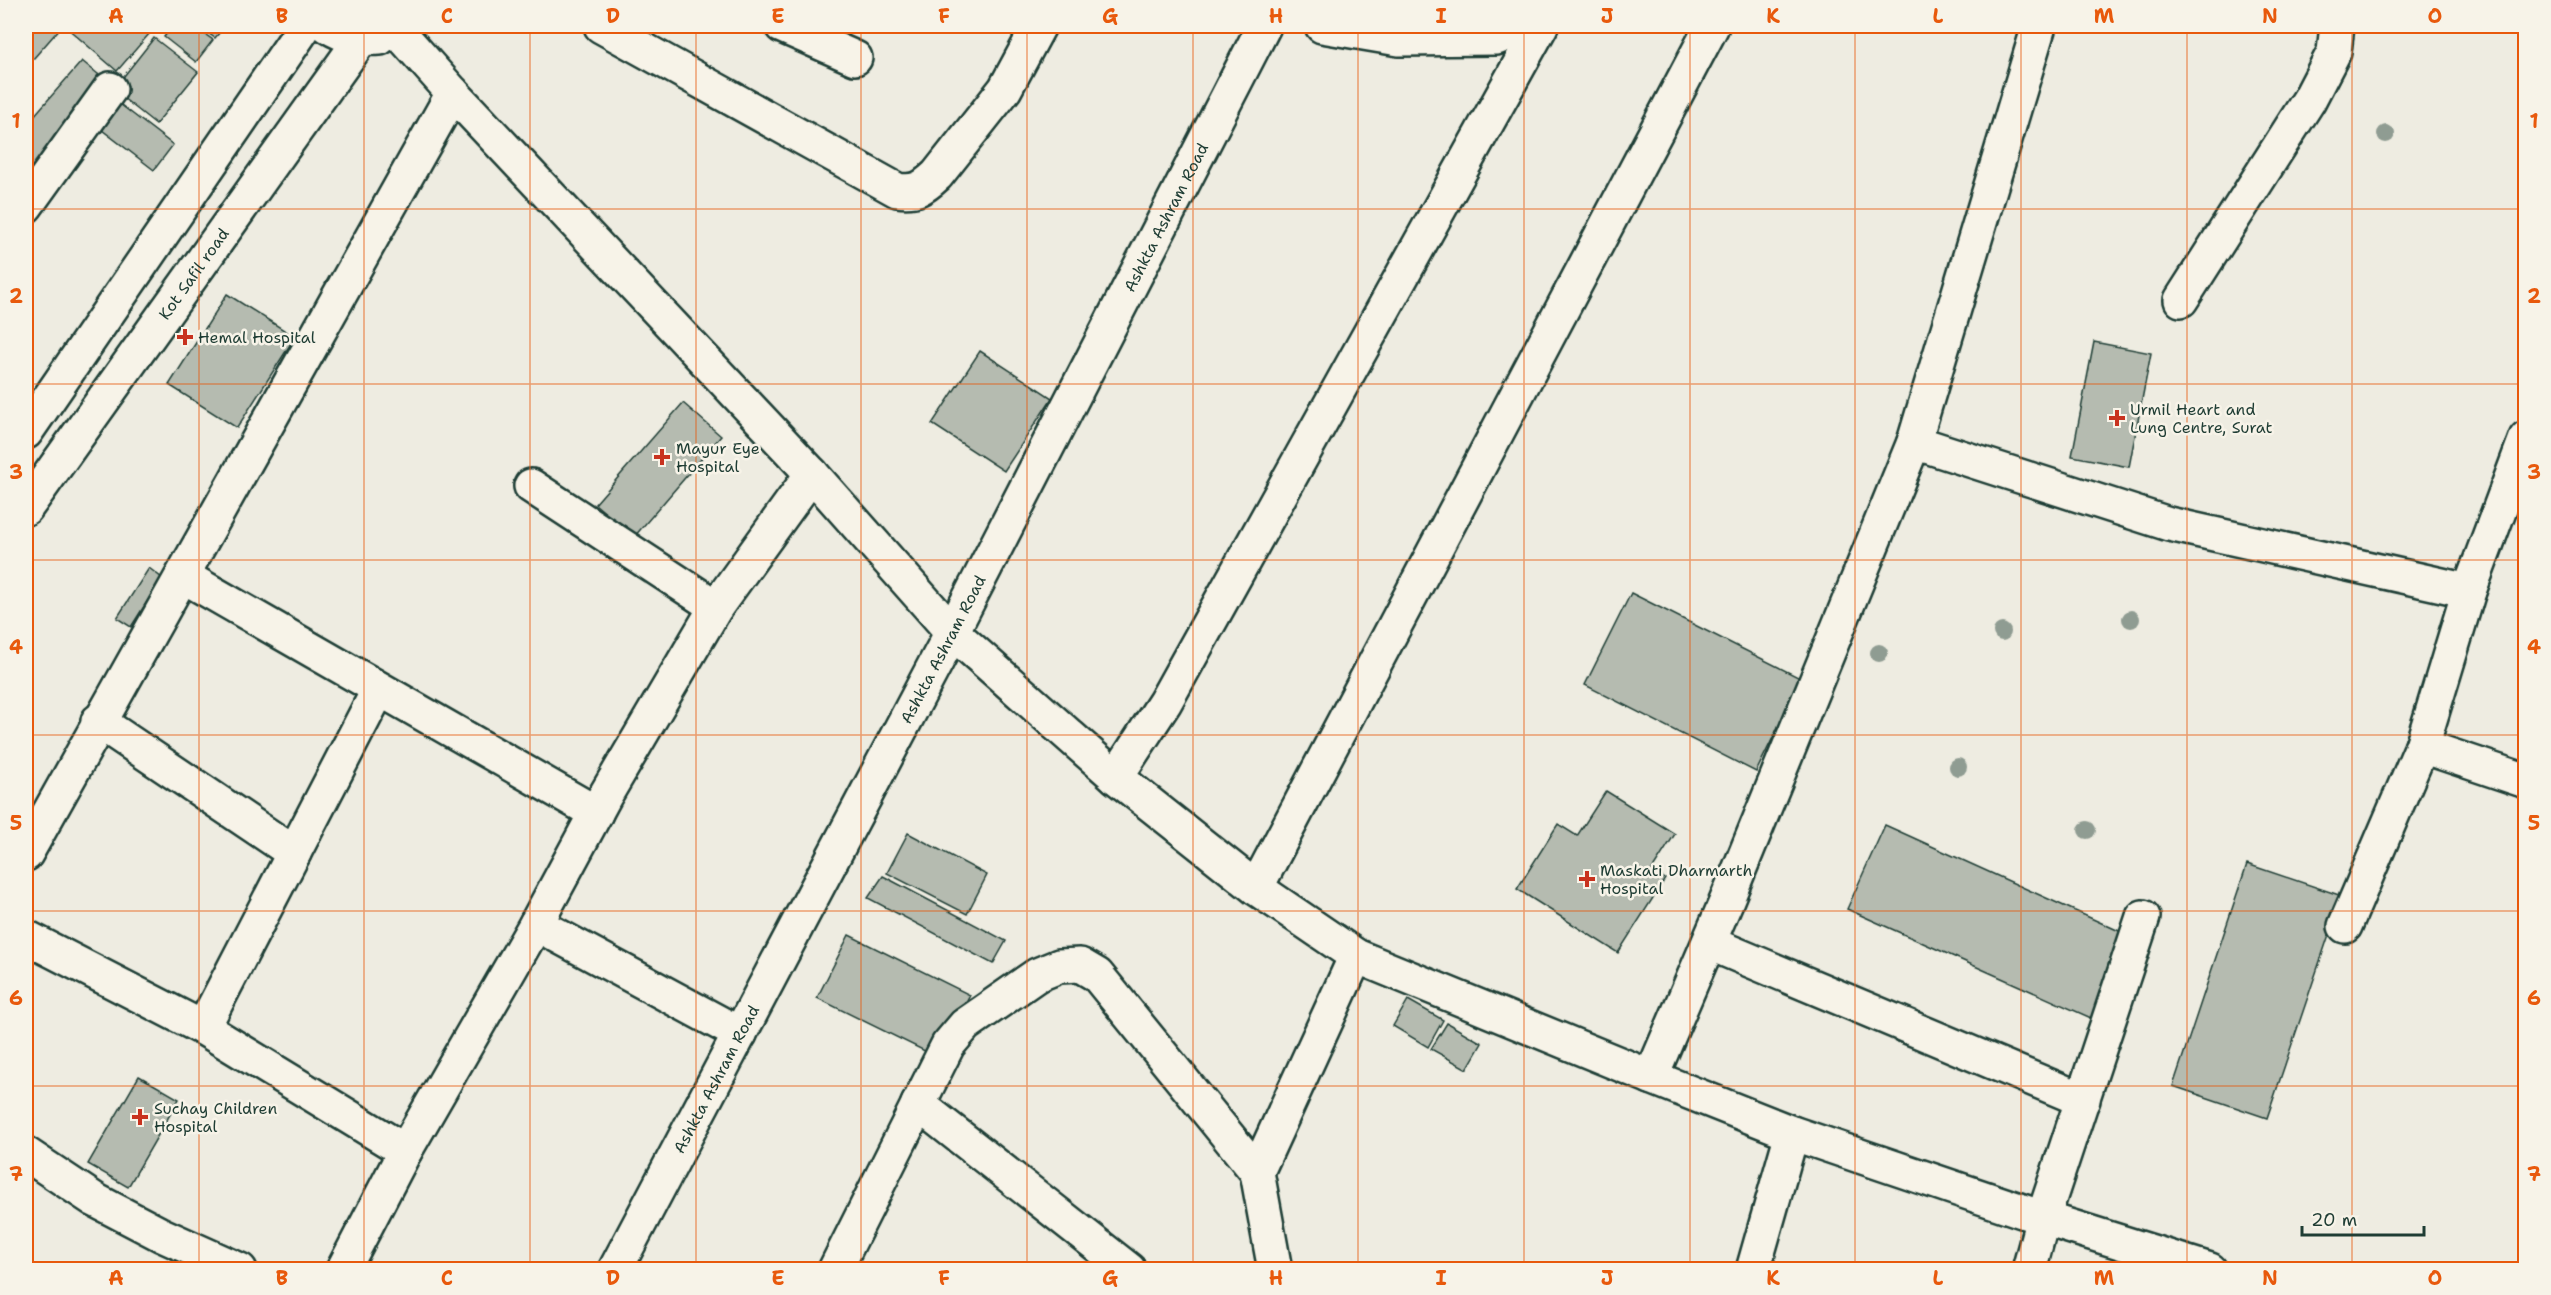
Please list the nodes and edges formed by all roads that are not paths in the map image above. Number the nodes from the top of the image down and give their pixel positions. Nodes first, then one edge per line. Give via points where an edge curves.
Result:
1 (305, 26) edge
2 (328, 26) edge
3 (601, 26) edge
4 (782, 26) edge
5 (1039, 26) edge
6 (1264, 26) edge
7 (1322, 26) edge
8 (1527, 26) edge
9 (1541, 26) edge
10 (1712, 26) edge
11 (2039, 26) edge
12 (2337, 26) edge
13 (400, 28) edge
14 (1404, 32) edge
15 (361, 39) junction
16 (855, 58) dead end
17 (110, 89) dead end
18 (453, 93) junction
19 (26, 206) edge
20 (2181, 300) dead end
21 (26, 432) edge
22 (2526, 438) edge
23 (1914, 442) junction
24 (812, 474) junction
25 (531, 486) dead end
26 (26, 508) edge
27 (183, 576) junction
28 (2469, 591) junction
29 (716, 607) junction
30 (952, 632) junction
31 (379, 689) junction
32 (98, 721) junction
33 (2422, 746) junction
34 (1116, 777) junction
35 (2526, 781) edge
36 (596, 813) junction
37 (294, 853) junction
38 (26, 854) edge
39 (1256, 888) junction
40 (2143, 917) dead end
41 (536, 924) junction
42 (2345, 926) dead end
43 (26, 938) edge
44 (1709, 943) junction
45 (1356, 956) junction
46 (203, 1028) junction
47 (740, 1034) junction
48 (1651, 1077) junction
49 (2083, 1100) junction
50 (918, 1104) junction
51 (1792, 1133) junction
52 (405, 1151) junction
53 (26, 1154) edge
54 (1257, 1172) junction
55 (2043, 1218) junction
56 (240, 1269) edge
57 (343, 1269) edge
58 (615, 1269) edge
59 (835, 1269) edge
60 (1129, 1269) edge
61 (1275, 1269) edge
62 (1753, 1269) edge
63 (2029, 1269) edge
64 (2210, 1269) edge

1 - 21 street
2 - 15 street
3 - 5 street via 897,190 912,192 937,175 1005,89
4 - 16 street
6 - 30 street, Ashkta Ashram Road
7 - 14 street
8 - 14 street via 1496,38
9 - 34 street via 1165,702
10 - 39 street
11 - 23 street
12 - 20 street via 2334,52 2308,100
13 - 15 street via 380,38
13 - 18 street
15 - 26 street, Kot Safil road
17 - 19 street
18 - 24 street
18 - 27 street
22 - 28 street
23 - 28 street via 2169,524
23 - 44 street
24 - 29 street
24 - 30 street
25 - 29 street
27 - 31 street
27 - 32 street
28 - 33 street
29 - 36 street
30 - 34 street
30 - 47 street, Ashkta Ashram Road
31 - 36 street
31 - 37 street
32 - 37 street
32 - 38 street
33 - 35 street
33 - 42 street
34 - 39 street
36 - 41 street
37 - 46 street
39 - 45 street
40 - 49 street
41 - 47 street
41 - 52 street
43 - 46 street
44 - 48 street
44 - 49 street
45 - 48 street
45 - 54 street
46 - 52 street
47 - 58 street, Ashkta Ashram Road
48 - 51 street
49 - 55 street
50 - 54 street via 948,1045 965,1024 1037,975 1059,966 1080,965 1097,975
50 - 59 street
50 - 60 street
51 - 55 street
51 - 62 street
52 - 57 street
53 - 56 street via 95,1200
54 - 61 street
55 - 63 street
55 - 64 street

